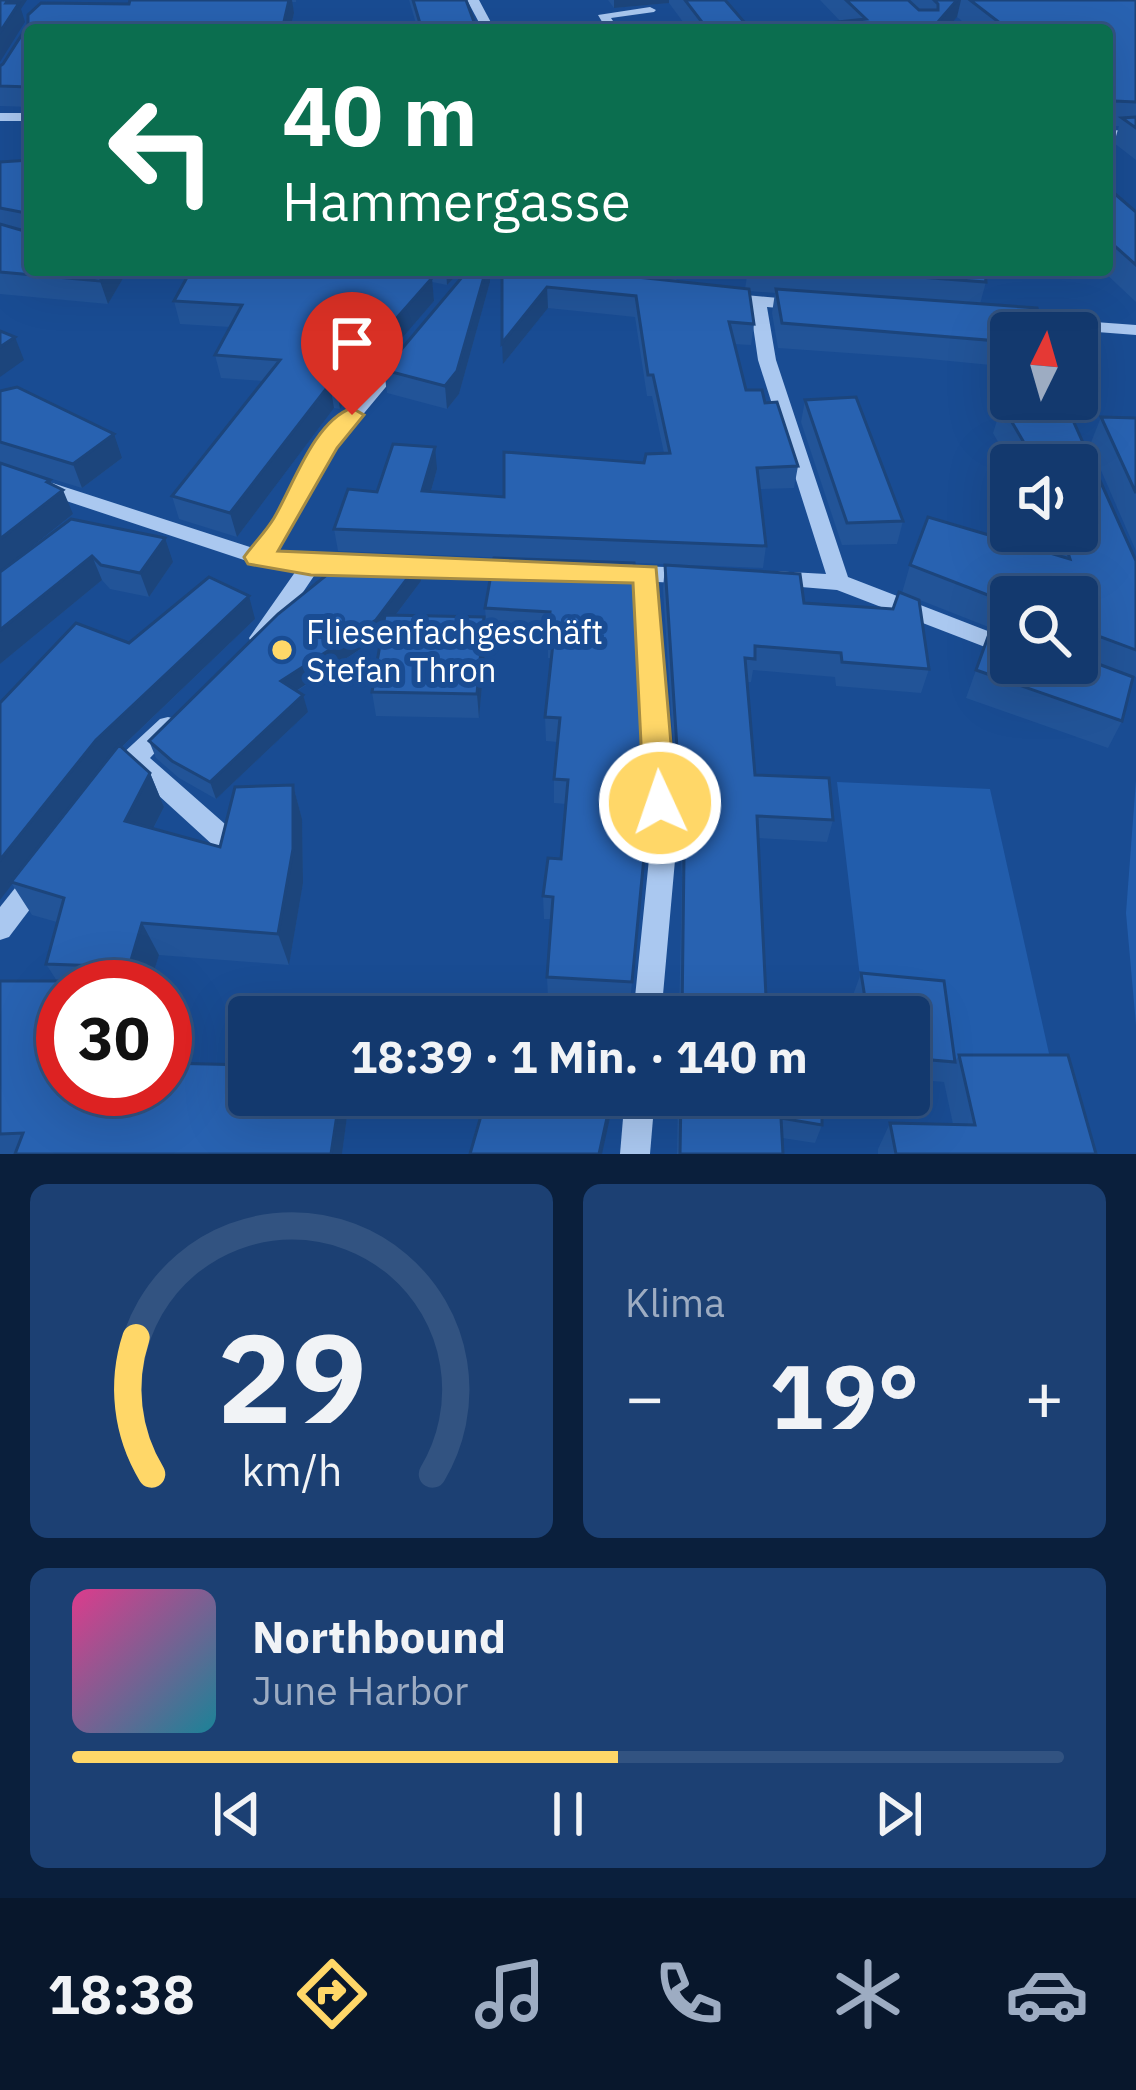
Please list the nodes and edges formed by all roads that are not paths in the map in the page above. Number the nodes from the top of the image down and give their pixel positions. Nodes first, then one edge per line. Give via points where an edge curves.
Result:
1 (650, 10) dead end
2 (609, 24) edge
3 (712, 296) edge
4 (758, 302) junction
5 (829, 307) edge
6 (1098, 329) edge
7 (1136, 330) edge
8 (412, 346) edge
9 (0, 472) edge
10 (257, 557) junction
11 (311, 565) junction
12 (551, 572) edge
13 (575, 572) edge
14 (646, 574) junction
15 (711, 577) edge
16 (754, 579) edge
17 (839, 582) junction
18 (990, 641) edge
19 (244, 654) edge
20 (180, 714) edge
21 (133, 758) junction
22 (105, 789) edge
23 (224, 838) edge
24 (53, 859) edge
25 (0, 928) edge
26 (649, 996) edge
27 (638, 1116) edge
28 (635, 1154) edge

1 - 2 street via 604,15
3 - 4 street
4 - 5 street
4 - 17 street via 766,360
6 - 7 street
8 - 10 street via 327,445
9 - 10 street via 96,515
10 - 11 street
11 - 12 street
11 - 19 street
13 - 14 street
14 - 15 street
14 - 26 street via 663,849
16 - 17 street
17 - 18 street
20 - 21 street
21 - 22 street
21 - 23 street
24 - 25 street
27 - 28 street

